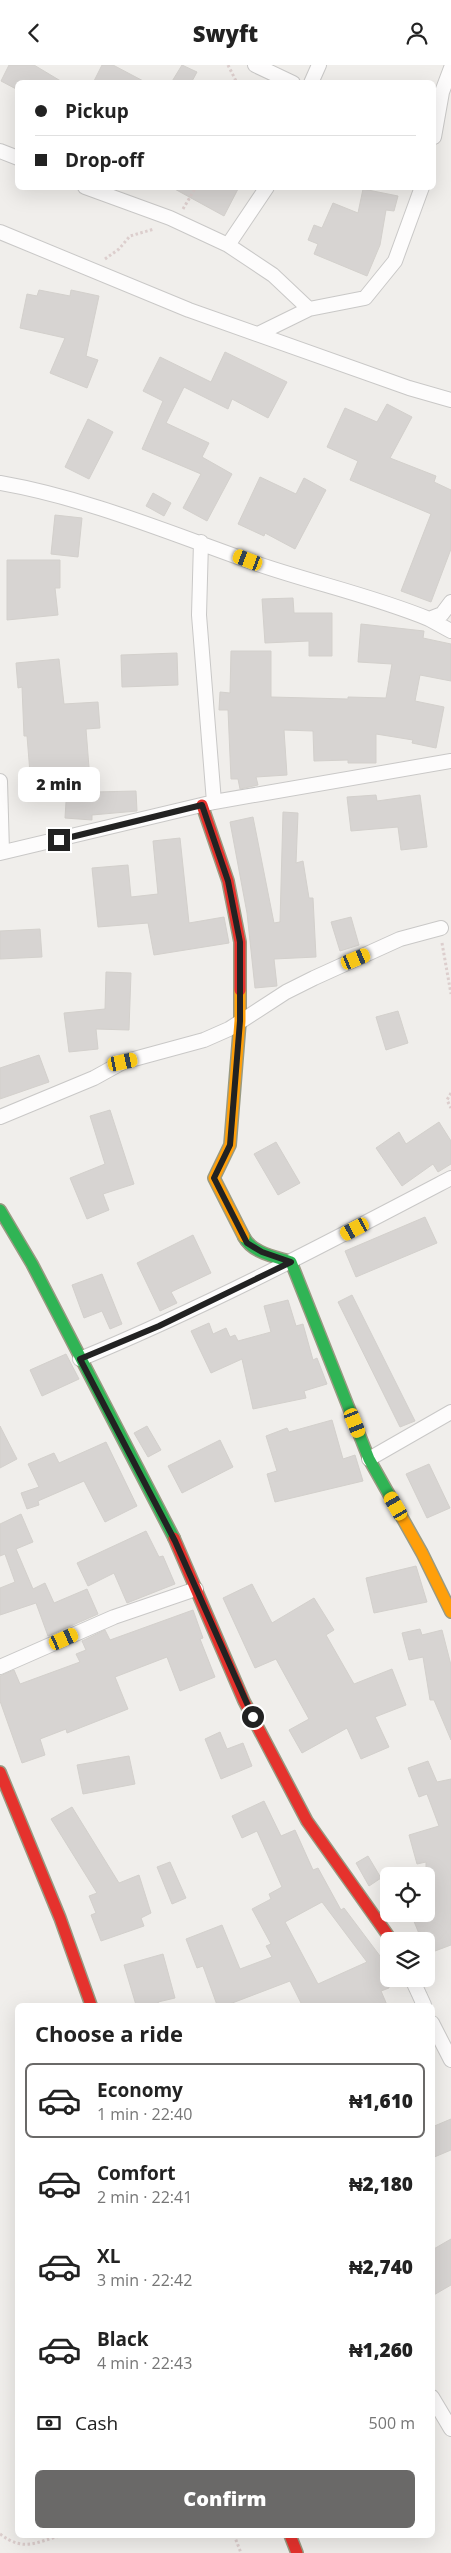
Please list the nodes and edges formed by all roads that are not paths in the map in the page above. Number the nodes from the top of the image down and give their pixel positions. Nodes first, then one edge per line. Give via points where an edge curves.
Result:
1 (256, 65) edge
2 (319, 65) edge
3 (451, 68) edge
4 (287, 80) edge
5 (312, 80) edge
6 (436, 126) edge
7 (0, 151) edge
8 (15, 157) edge
9 (93, 190) edge
10 (265, 190) edge
11 (421, 190) edge
12 (0, 232) edge
13 (228, 245) junction
14 (309, 309) junction
15 (258, 334) junction
16 (451, 400) edge
17 (0, 483) edge
18 (201, 542) junction
19 (451, 602) edge
20 (429, 619) junction
21 (451, 631) edge
22 (451, 761) edge
23 (0, 781) edge
24 (208, 803) junction
25 (1, 852) edge
26 (441, 928) road end
27 (240, 1021) junction
28 (0, 1117) edge
29 (451, 1178) edge
30 (0, 1209) edge
31 (291, 1262) junction
32 (80, 1359) junction
33 (451, 1412) edge
34 (369, 1459) junction
35 (196, 1589) junction
36 (451, 1612) edge
37 (0, 1667) edge
38 (0, 1772) edge
39 (386, 1932) edge
40 (416, 1987) edge
41 (90, 2003) edge
42 (423, 2003) edge
43 (435, 2029) edge
44 (451, 2060) edge
45 (435, 2402) edge
46 (451, 2429) edge
47 (291, 2538) edge
48 (298, 2553) edge

1 - 4 street
2 - 5 street
3 - 6 street via 442,92
7 - 8 street
9 - 13 street via 170,218
10 - 13 street
11 - 14 street via 395,261 365,298
12 - 15 street via 189,310
13 - 14 street via 273,275
14 - 15 street
15 - 16 street
17 - 18 street via 43,491
18 - 20 street
18 - 24 street via 199,615
19 - 20 street via 442,614
20 - 21 street
22 - 24 street
23 - 25 street
24 - 25 street
24 - 27 street via 240,942
26 - 27 street via 400,939 314,978
27 - 28 street via 204,1040 123,1062 94,1079
27 - 31 street via 230,1145 214,1178 247,1243
29 - 31 street
30 - 32 street
31 - 32 street via 159,1326
31 - 34 street
32 - 35 street via 138,1466
33 - 34 street
34 - 36 street
35 - 37 street via 114,1617
35 - 39 street via 244,1701 307,1821
38 - 41 street via 60,1918
40 - 42 street
43 - 44 street
45 - 46 street
47 - 48 street

